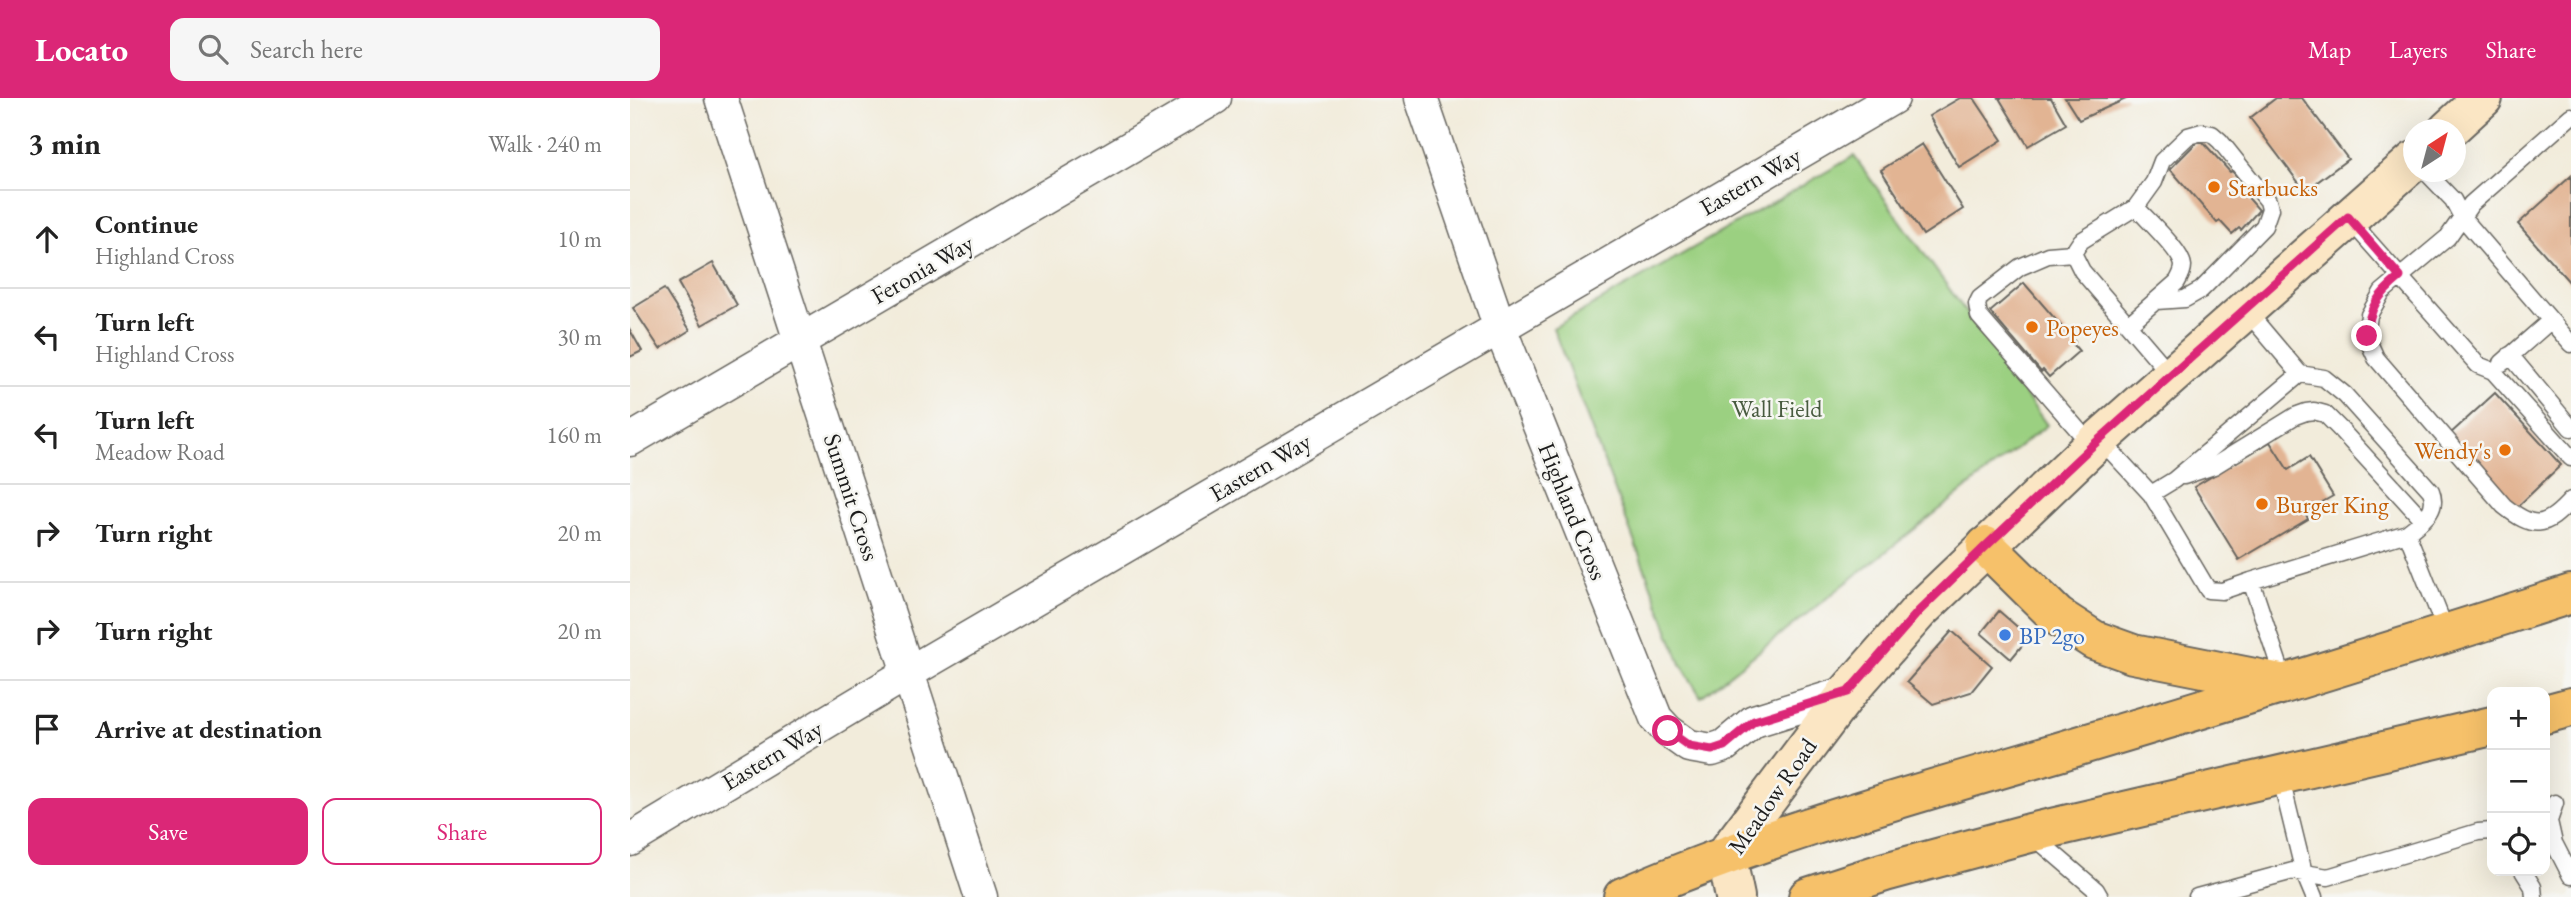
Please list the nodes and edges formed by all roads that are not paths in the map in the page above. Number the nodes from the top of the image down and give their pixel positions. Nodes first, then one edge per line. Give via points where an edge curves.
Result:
1 (721, 98) edge
2 (1214, 98) edge
3 (1422, 98) edge
4 (1893, 98) edge
5 (2483, 98) edge
6 (2571, 116) edge
7 (2460, 119) edge
8 (2403, 170) edge
9 (2436, 182) edge
10 (2136, 207) junction
11 (2348, 217) junction
12 (2462, 217) junction
13 (2073, 253) junction
14 (2400, 277) junction
15 (2156, 301) junction
16 (2245, 309) junction
17 (2550, 321) junction
18 (2128, 324) junction
19 (1500, 328) junction
20 (801, 339) junction
21 (2571, 344) edge
22 (2510, 355) junction
23 (2493, 371) junction
24 (2300, 374) junction
25 (2171, 375) junction
26 (2571, 428) edge
27 (630, 440) edge
28 (2096, 442) junction
29 (2571, 458) edge
30 (2174, 480) junction
31 (2151, 495) junction
32 (2571, 500) edge
33 (2423, 520) junction
34 (2407, 533) junction
35 (1986, 546) junction
36 (2251, 581) junction
37 (2571, 594) edge
38 (2447, 634) junction
39 (908, 673) junction
40 (2285, 684) junction
41 (1848, 692) junction
42 (2571, 707) edge
43 (2550, 713) edge
44 (2485, 734) edge
45 (2280, 775) junction
46 (2563, 801) edge
47 (2487, 831) edge
48 (2030, 833) junction
49 (630, 840) edge
50 (2304, 873) junction
51 (2526, 876) edge
52 (2571, 876) edge
53 (1731, 879) edge
54 (981, 897) edge
55 (1623, 897) edge
56 (1808, 897) edge
57 (2100, 897) edge
58 (2197, 897) edge
59 (2314, 897) edge
60 (2534, 897) edge

1 - 20 street, Summit Cross
2 - 20 street, Feronia Way
3 - 19 street, Highland Cross
4 - 19 street, Eastern Way
5 - 7 main road
6 - 12 lane
8 - 11 main road, Meadow Road
9 - 12 lane
10 - 13 lane via 2081,241
10 - 15 lane via 2183,263 2177,282
10 - 15 lane via 2162,161 2188,136 2202,131 2220,141 2270,209 2264,226 2201,290 2185,299
11 - 14 lane
11 - 16 main road, Meadow Road
12 - 14 lane via 2448,237
12 - 17 lane
13 - 18 lane via 2082,271
13 - 28 lane via 2048,255 2020,267 1980,298 1977,310
14 - 23 lane via 2478,365
14 - 32 lane via 2382,292 2369,315 2367,336 2376,358 2504,506 2520,518 2547,521
15 - 18 lane
16 - 24 lane
16 - 25 main road, Meadow Road
17 - 21 lane
17 - 22 lane
18 - 25 lane
19 - 39 street, Eastern Way
19 - 41 street, Highland Cross via 1656,718 1668,731 1689,746 1712,750 1724,746 1754,721
20 - 27 street, Feronia Way
20 - 39 street, Summit Cross
22 - 23 lane
22 - 26 lane
23 - 29 lane
24 - 30 lane
24 - 33 lane via 2316,375 2334,384 2423,481 2434,505
25 - 28 main road, Meadow Road
28 - 31 lane
28 - 35 main road, Meadow Road
30 - 31 lane
30 - 33 lane via 2214,466 2295,416 2315,411 2339,428
31 - 36 lane via 2208,590 2222,591
33 - 34 lane
34 - 36 lane
34 - 38 lane
35 - 40 highway via 2057,616 2094,640 2133,654
35 - 41 main road, Meadow Road via 1919,611
36 - 40 lane
37 - 38 highway
38 - 40 highway
39 - 49 street, Eastern Way
39 - 54 street, Summit Cross
40 - 53 highway via 1854,812
41 - 53 main road, Meadow Road
42 - 43 highway
44 - 45 highway
45 - 48 highway
45 - 50 lane
46 - 52 lane via 2549,821 2554,843
47 - 50 lane via 2328,877
48 - 56 highway
48 - 57 lane
50 - 58 lane
50 - 59 lane
51 - 60 lane
53 - 55 highway

